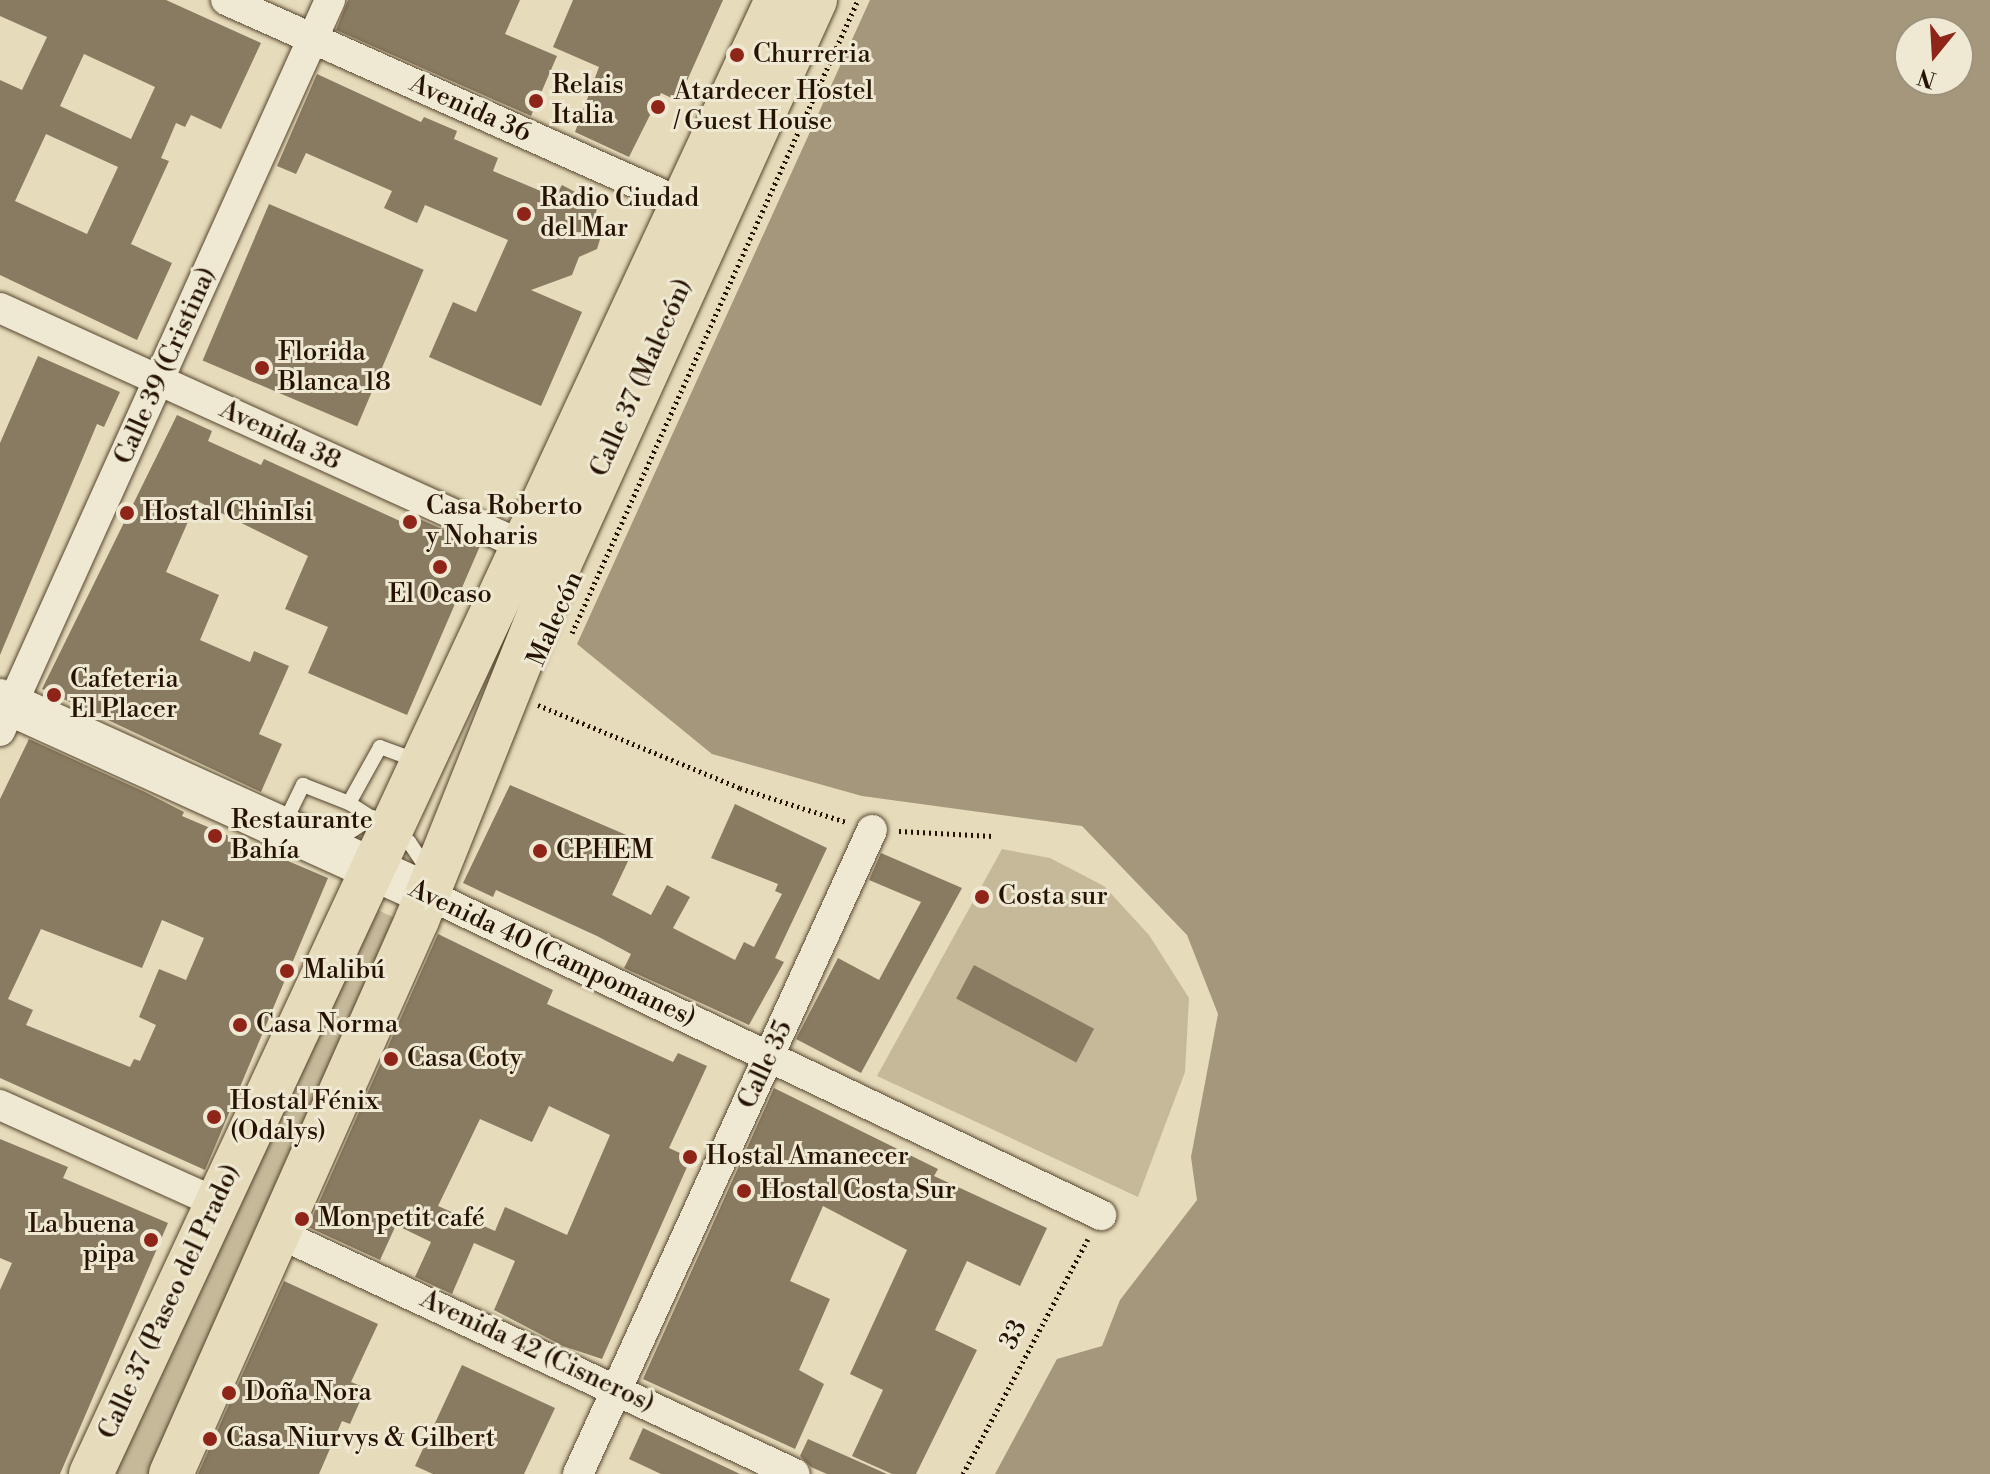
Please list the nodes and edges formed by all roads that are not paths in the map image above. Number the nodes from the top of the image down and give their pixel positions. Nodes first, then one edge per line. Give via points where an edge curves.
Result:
1 (226, 0) edge
2 (330, 0) edge
3 (777, 0) edge
4 (815, 0) edge
5 (313, 39) junction
6 (700, 211) junction
7 (0, 308) edge
8 (159, 380) junction
9 (543, 555) junction
10 (4, 712) edge
11 (425, 764) junction
12 (349, 803) junction
13 (384, 823) junction
14 (312, 827) junction
15 (872, 830) road end
16 (371, 869) junction
17 (427, 894) junction
18 (770, 1058) junction
19 (0, 1105) edge
20 (217, 1203) junction
21 (1101, 1215) road end
22 (278, 1233) junction
23 (616, 1388) junction
24 (91, 1474) edge
25 (171, 1474) edge
26 (578, 1474) edge
27 (795, 1474) edge

1 - 5 street, Avenida 36
2 - 5 street, Calle 39 (Cristina)
3 - 6 main road, Calle 37 (Malecón)
4 - 6 main road, Calle 37 (Malecón)
5 - 6 street, Avenida 36
5 - 8 street, Calle 39 (Cristina)
6 - 9 main road, Calle 37 (Malecón)
7 - 8 street, Avenida 38
8 - 9 street, Avenida 38
8 - 10 street, Calle 39 (Cristina)
9 - 11 main road, Calle 37 (Malecón)
9 - 17 main road, Calle 37 (Malecón) via 532,703
10 - 14 street, Avenida 40 (Campomanes)
11 - 12 lane via 380,747
11 - 13 main road, Calle 37 (Malecón)
12 - 13 lane
12 - 14 lane via 303,785
13 - 14 lane
13 - 16 main road, Calle 37 (Malecón)
13 - 17 lane via 427,867
14 - 16 street, Avenida 40 (Campomanes)
15 - 18 street, Calle 35
16 - 17 street, Avenida 40 (Campomanes)
16 - 20 main road, Calle 37 (Paseo del Prado)
17 - 18 street, Avenida 40 (Campomanes)
17 - 22 main road
18 - 21 street, Avenida 40 (Campomanes)
18 - 23 street, Calle 35
19 - 20 street
20 - 24 main road, Calle 37 (Paseo del Prado)
22 - 23 street, Avenida 42 (Cisneros)
22 - 25 main road
23 - 26 street, Calle 35
23 - 27 street, Avenida 42 (Cisneros)

